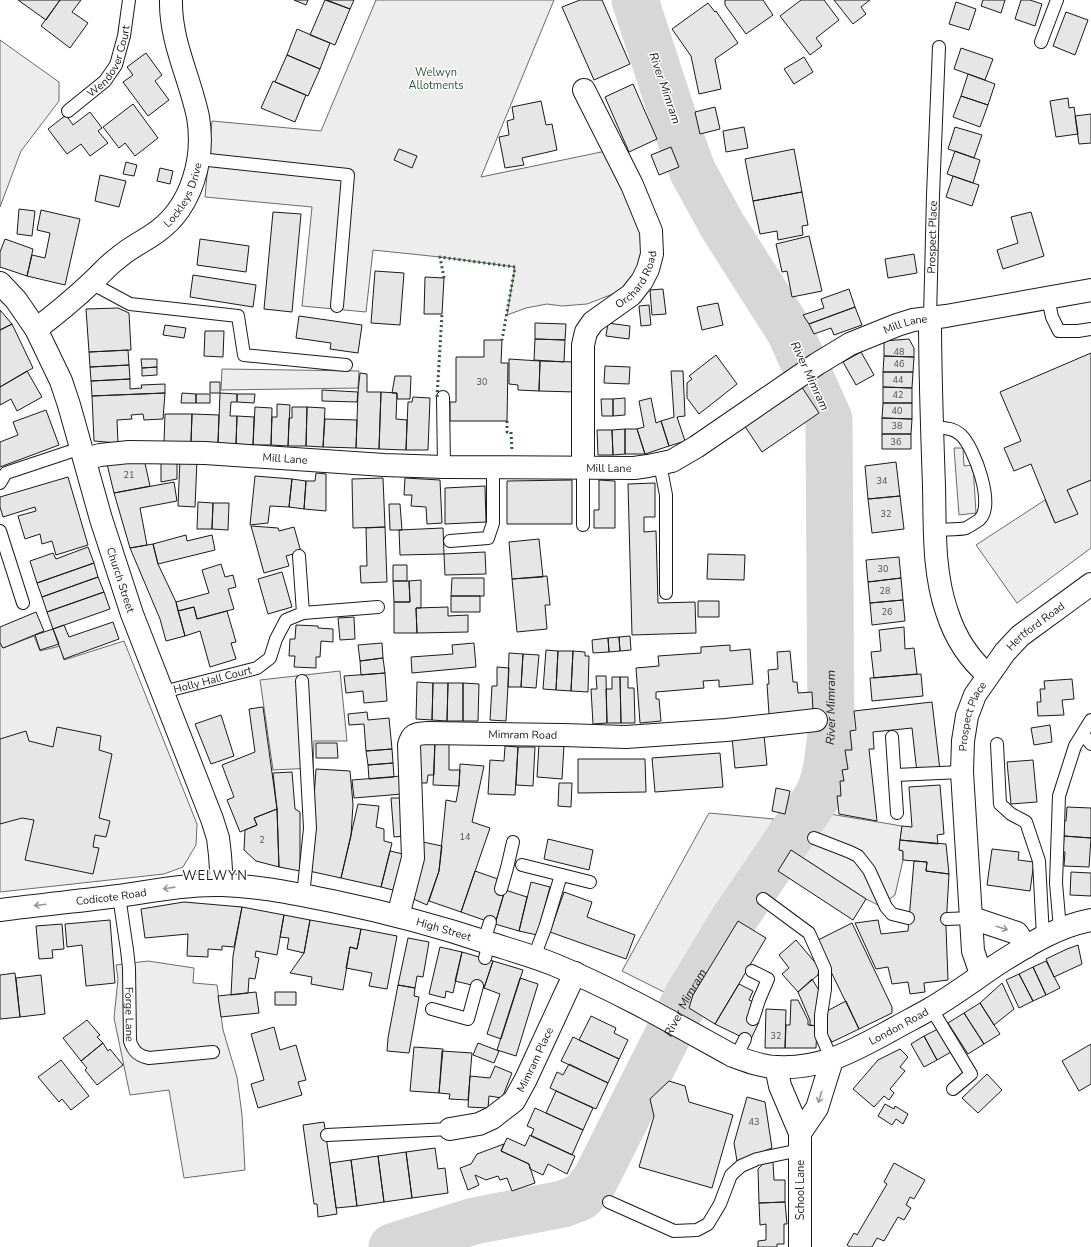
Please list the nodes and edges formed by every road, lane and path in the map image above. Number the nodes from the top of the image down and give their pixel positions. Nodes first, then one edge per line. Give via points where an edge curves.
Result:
1 (129, 0) edge
2 (171, 0) edge
3 (1057, 0) edge
4 (1041, 42) dead end
5 (939, 47) dead end
6 (584, 90) dead end
7 (68, 111) dead end
8 (199, 159) junction
9 (0, 283) edge
10 (91, 283) junction
11 (1091, 290) edge
12 (1048, 298) junction
13 (338, 306) dead end
14 (930, 318) junction
15 (36, 329) junction
16 (1091, 329) edge
17 (346, 365) dead end
18 (443, 397) dead end
19 (932, 427) junction
20 (83, 454) junction
21 (660, 464) junction
22 (444, 467) junction
23 (493, 467) junction
24 (583, 468) junction
25 (0, 483) edge
26 (583, 525) dead end
27 (935, 530) junction
28 (0, 531) edge
29 (450, 541) dead end
30 (299, 556) dead end
31 (1091, 584) edge
32 (666, 593) dead end
33 (23, 603) dead end
34 (378, 607) dead end
35 (303, 613) junction
36 (988, 675) junction
37 (302, 681) dead end
38 (163, 692) junction
39 (816, 720) dead end
40 (1091, 720) edge
41 (1083, 734) junction
42 (892, 737) dead end
43 (997, 744) dead end
44 (1091, 744) edge
45 (962, 772) junction
46 (895, 776) junction
47 (897, 814) dead end
48 (814, 838) dead end
49 (512, 842) dead end
50 (522, 866) dead end
51 (561, 875) junction
52 (590, 882) dead end
53 (222, 885) junction
54 (501, 889) dead end
55 (119, 896) junction
56 (303, 896) junction
57 (763, 899) dead end
58 (0, 910) edge
59 (398, 916) junction
60 (908, 918) dead end
61 (972, 918) junction
62 (947, 919) dead end
63 (1091, 920) edge
64 (1043, 938) junction
65 (534, 957) junction
66 (752, 971) dead end
67 (575, 973) junction
68 (982, 974) junction
69 (477, 986) dead end
70 (931, 1008) junction
71 (432, 1009) dead end
72 (753, 1019) dead end
73 (694, 1034) joint
74 (213, 1052) dead end
75 (832, 1060) junction
76 (776, 1067) junction
77 (953, 1089) dead end
78 (450, 1129) joint
79 (327, 1135) dead end
80 (800, 1141) junction
81 (609, 1202) dead end
82 (800, 1247) edge

1 - 7 lane, Wendover Court via 124,36 116,65 105,81
2 - 8 street, Lockleys Drive via 173,31 198,116
3 - 4 lane
5 - 14 lane, Prospect Place
6 - 24 street, Orchard Road via 632,185 651,231 652,254 642,281 631,295 592,322 586,332 583,345
8 - 10 street, Lockleys Drive via 185,201 172,218 158,231 118,257
8 - 13 lane via 348,175
9 - 15 street, Church Street via 16,300
10 - 15 street, Lockleys Drive
10 - 17 lane via 130,304 238,316 244,355
11 - 12 street, Mill Lane
12 - 14 street, Mill Lane
12 - 16 lane via 1052,317 1059,331
14 - 19 street, Prospect Place
14 - 21 street, Mill Lane via 913,320 850,344 794,379 696,447 672,461
15 - 20 street, Church Street via 61,381
18 - 22 lane
19 - 27 street, Prospect Place
19 - 27 lane via 952,428 969,445 982,479 985,495 985,508 980,519 966,528
20 - 22 street, Mill Lane via 100,456 129,452 205,453
20 - 25 lane via 6,474
20 - 38 street, Church Street via 132,614
21 - 24 street, Mill Lane via 634,468
21 - 32 lane via 666,495
22 - 23 street, Mill Lane
23 - 24 street, Mill Lane
23 - 29 lane via 493,523 488,538
24 - 26 lane
27 - 36 street, Prospect Place via 938,580 946,612 958,640 975,664
28 - 33 lane
30 - 35 lane
31 - 36 street, Hertford Road via 1020,636
34 - 35 lane, Holly Hall Court
35 - 38 lane, Holly Hall Court via 286,620 270,658 257,668
36 - 45 street, Prospect Place via 974,695 967,716
37 - 56 lane via 310,828
38 - 53 street, Church Street via 218,838
39 - 59 street, Mimram Road via 626,737 416,734 408,745 413,858
40 - 41 lane
41 - 44 lane
41 - 64 lane via 1075,746 1060,796 1056,883
42 - 46 lane
43 - 64 lane via 1000,804 1026,822 1039,861
45 - 46 lane
45 - 61 street, Prospect Place
46 - 47 lane
48 - 60 lane via 858,856 869,870 892,914
49 - 54 lane
50 - 51 lane
51 - 52 lane
51 - 65 lane
53 -> 55 street, Codicote Road via 175,887
53 - 56 street, High Street via 263,888
55 -> 58 street, Codicote Road
55 - 74 lane, Forge Lane via 129,968 132,1048 136,1054 149,1058
56 - 59 street, High Street
57 - 75 lane via 808,933 825,969 821,1035
59 - 65 street, High Street
61 - 62 lane
61 -> 64 street via 1017,933
61 - 68 street, Prospect Place via 973,951
63 - 64 street, London Road via 1079,922
64 - 68 street, London Road
65 - 67 street, High Street
66 - 72 lane via 768,979
67 - 73 street, High Street
67 - 78 street, Mimram Place via 514,1101 492,1118 479,1124
68 - 70 street, London Road
69 - 71 lane via 468,1018
70 - 75 street, London Road
70 - 77 lane via 971,1074
73 - 76 street, London Road via 741,1048 747,1061
75 - 76 street, London Road via 804,1066
75 -> 80 street via 817,1108
76 - 80 street, School Lane via 780,1086
78 - 79 lane
80 - 81 lane via 741,1166 731,1176 720,1204 708,1224 697,1230 674,1231
80 - 82 street, School Lane

